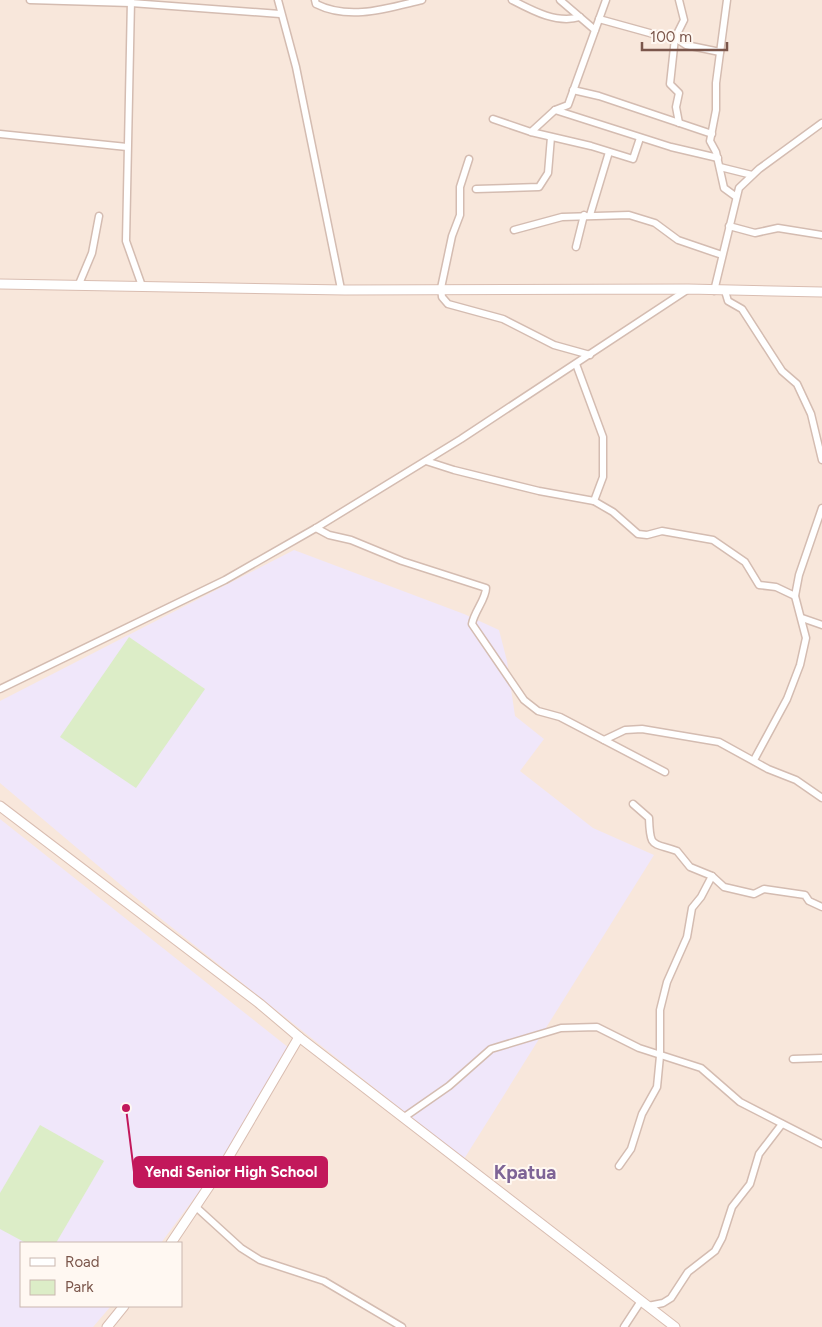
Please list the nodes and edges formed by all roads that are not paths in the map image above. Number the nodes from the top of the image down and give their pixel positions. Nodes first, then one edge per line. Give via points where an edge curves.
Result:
1 (30, 0) edge
2 (278, 0) edge
3 (315, 0) edge
4 (422, 0) edge
5 (512, 0) edge
6 (560, 0) edge
7 (606, 0) edge
8 (679, 0) edge
9 (727, 0) edge
10 (131, 2) edge
11 (280, 14) junction
12 (580, 17) junction
13 (598, 19) junction
14 (595, 30) junction
15 (675, 39) junction
16 (720, 52) junction
17 (573, 90) junction
18 (555, 110) junction
19 (493, 120) dead end
20 (679, 123) junction
21 (822, 123) edge
22 (531, 132) junction
23 (0, 134) edge
24 (712, 134) junction
25 (551, 137) junction
26 (640, 138) junction
27 (127, 146) junction
28 (609, 152) junction
29 (718, 158) junction
30 (469, 159) dead end
31 (720, 167) junction
32 (752, 175) junction
33 (476, 189) dead end
34 (735, 196) junction
35 (587, 215) junction
36 (99, 216) dead end
37 (729, 226) junction
38 (514, 230) dead end
39 (822, 235) edge
40 (576, 246) dead end
41 (722, 255) junction
42 (0, 284) edge
43 (79, 284) junction
44 (142, 286) junction
45 (441, 288) junction
46 (340, 289) junction
47 (688, 289) junction
48 (714, 291) junction
49 (725, 291) junction
50 (822, 292) edge
51 (590, 355) junction
52 (576, 364) junction
53 (426, 460) junction
54 (822, 460) edge
55 (594, 501) junction
56 (822, 508) edge
57 (821, 517) edge
58 (316, 528) junction
59 (795, 596) junction
60 (802, 618) junction
61 (822, 625) edge
62 (0, 689) edge
63 (604, 740) junction
64 (754, 760) junction
65 (665, 772) dead end
66 (822, 798) edge
67 (633, 804) dead end
68 (0, 806) edge
69 (712, 876) junction
70 (822, 907) edge
71 (299, 1038) junction
72 (660, 1056) junction
73 (822, 1058) edge
74 (793, 1059) dead end
75 (403, 1118) junction
76 (782, 1124) junction
77 (822, 1144) edge
78 (619, 1166) dead end
79 (196, 1207) junction
80 (172, 1242) edge
81 (644, 1303) junction
82 (123, 1307) edge
83 (107, 1327) edge
84 (402, 1327) edge
85 (624, 1327) edge
86 (675, 1327) edge

1 - 10 street
2 - 11 street
3 - 4 street via 316,4 328,9 367,12
5 - 12 street via 535,12 566,21
6 - 12 street
7 - 13 street
8 - 15 street via 684,20
9 - 16 street
10 - 11 street
10 - 27 street
11 - 46 street via 296,67
12 - 14 street
13 - 14 street
13 - 15 street
14 - 17 street
15 - 16 street via 686,46
15 - 20 street via 670,84 679,93 676,107
16 - 24 street
17 - 18 street via 568,105
17 - 20 street
18 - 22 street
18 - 26 street
19 - 22 street
20 - 24 street
21 - 32 street
22 - 25 street
23 - 27 street
24 - 29 street via 710,141
25 - 28 street
25 - 33 street via 548,173 539,187
26 - 28 street via 633,159
26 - 29 street
27 - 44 street via 126,241
28 - 35 street
29 - 31 street
30 - 45 street via 460,187 460,215
31 - 32 street
31 - 34 street via 724,188
32 - 34 street
34 - 37 street
35 - 38 street via 562,217
35 - 40 street
35 - 41 street via 629,216 654,222 678,240
36 - 43 street via 92,253
37 - 39 street via 755,233 778,228
37 - 41 street
41 - 48 street
42 - 43 main road
43 - 44 main road
44 - 46 main road
45 - 46 main road
45 - 47 main road
45 - 51 street via 442,297 448,304 503,319 554,345
47 - 48 main road
47 - 51 street
48 - 49 main road
49 - 50 main road
49 - 54 street via 728,301 742,309 782,371 797,384 811,414
51 - 52 street
52 - 53 street
52 - 55 street via 603,437 603,477
53 - 55 street via 530,489
53 - 58 street
55 - 59 street via 613,512 638,534 662,531 714,540 745,562 760,585 776,587
56 - 57 street
57 - 59 street via 799,575
58 - 62 street via 226,580
58 - 63 street via 486,588 472,624 524,700 538,711 560,717
59 - 60 street
60 - 61 street
60 - 64 street via 806,638 793,686
63 - 64 street via 626,730 642,729 719,742
63 - 65 street
64 - 66 street via 796,780
67 - 69 street via 649,818 654,844 677,851 690,866
68 - 71 main road via 260,1004
69 - 70 street via 724,887 748,893 764,889 805,894 809,901
69 - 72 street via 692,908 687,937 667,982 660,1010
71 - 75 main road
71 - 79 main road
72 - 75 street via 597,1027 561,1028 491,1048 449,1086
72 - 76 street via 700,1068 740,1102
72 - 78 street via 656,1087 642,1114 631,1149
73 - 74 street
75 - 81 main road
76 - 77 street
76 - 81 street via 759,1154 750,1184 732,1207 715,1251 688,1272 671,1298 663,1303
79 - 80 main road
79 - 84 street via 241,1248 260,1260 324,1281
81 - 85 street
81 - 86 main road
82 - 83 main road

